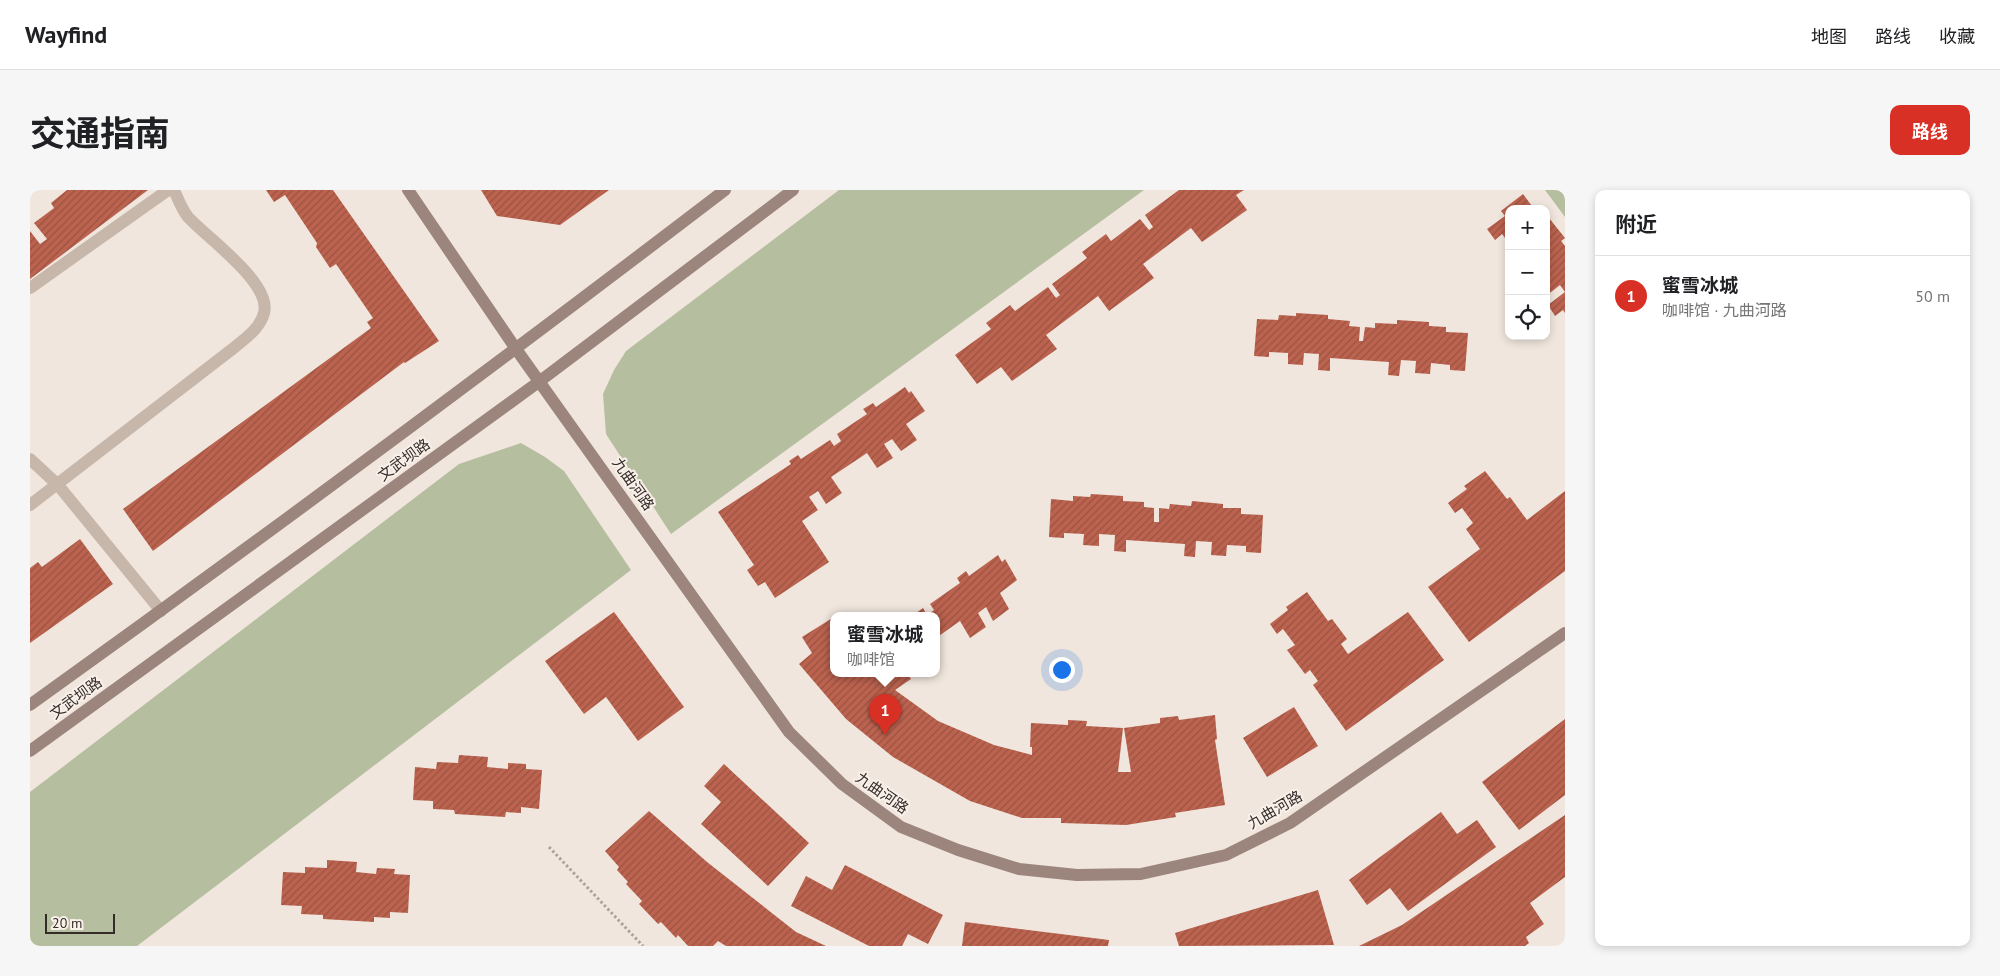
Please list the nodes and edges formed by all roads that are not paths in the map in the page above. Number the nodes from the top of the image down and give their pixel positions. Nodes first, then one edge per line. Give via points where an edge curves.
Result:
1 (168, 190) edge
2 (174, 190) edge
3 (408, 190) edge
4 (725, 190) edge
5 (793, 190) edge
6 (30, 288) edge
7 (516, 349) junction
8 (540, 381) junction
9 (30, 459) edge
10 (58, 485) junction
11 (30, 505) edge
12 (161, 611) junction
13 (1565, 633) edge
14 (30, 705) edge
15 (30, 752) edge

1 - 6 lane
2 - 10 lane via 187,216 252,276 262,294 265,311 256,329 235,347
3 - 7 main road, 九曲河路
4 - 7 main road, 文武坝路
5 - 8 main road, 文武坝路
7 - 8 main road, 九曲河路
7 - 12 main road, 文武坝路
8 - 13 main road, 九曲河路 via 789,732 842,784 901,827 958,850 1019,869 1077,875 1141,874 1226,855 1290,823
8 - 15 main road, 文武坝路
9 - 10 lane
10 - 11 lane
10 - 12 lane
12 - 14 main road, 文武坝路

